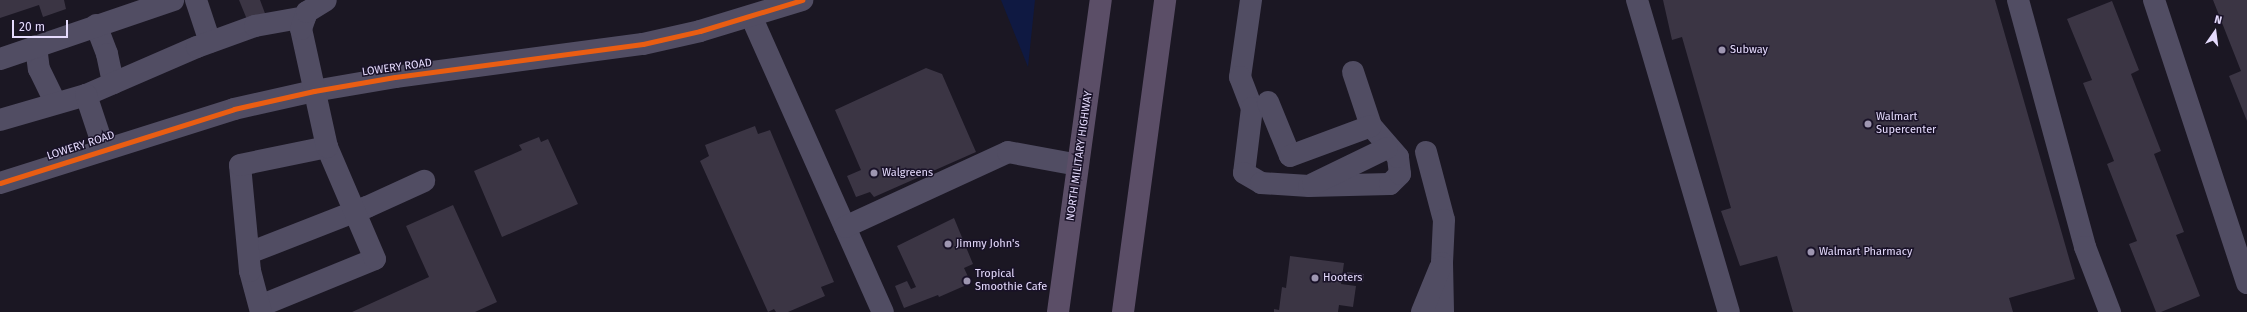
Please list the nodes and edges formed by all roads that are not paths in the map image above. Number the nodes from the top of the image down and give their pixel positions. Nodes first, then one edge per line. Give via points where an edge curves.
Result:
1 (174, 0) edge
2 (196, 0) edge
3 (326, 0) edge
4 (802, 0) edge
5 (1165, 0) edge
6 (1251, 0) edge
7 (1638, 0) edge
8 (2018, 0) edge
9 (2154, 0) edge
10 (1101, 1) edge
11 (751, 16) junction
12 (305, 17) junction
13 (96, 25) junction
14 (210, 42) junction
15 (36, 46) junction
16 (0, 59) edge
17 (1353, 72) dead end
18 (113, 84) junction
19 (314, 91) junction
20 (86, 95) junction
21 (55, 102) junction
22 (1268, 102) dead end
23 (0, 120) edge
24 (1371, 126) junction
25 (327, 147) junction
26 (1387, 148) junction
27 (104, 149) junction
28 (1426, 152) dead end
29 (1078, 165) junction
30 (424, 181) dead end
31 (0, 183) edge
32 (1309, 186) junction
33 (354, 212) junction
34 (845, 227) junction
35 (249, 253) junction
36 (1442, 263) junction
37 (2247, 283) edge
38 (260, 309) edge
39 (883, 312) edge
40 (1058, 312) edge
41 (1123, 312) edge
42 (1422, 312) edge
43 (1443, 312) edge
44 (1729, 312) edge
45 (2110, 312) edge

1 - 13 street
2 - 14 street
3 - 12 street via 307,12
4 - 11 street, LOWERY ROAD
5 - 41 main road
6 - 32 street via 1240,77 1252,108 1244,173 1261,183
7 - 44 street
8 - 45 street via 2086,248
9 - 37 street
10 - 29 main road, NORTH MILITARY HIGHWAY
11 - 19 street, LOWERY ROAD via 643,44 396,77
11 - 34 street
12 - 14 street via 255,26
12 - 19 street via 301,29
13 - 15 street
13 - 18 street via 107,54
14 - 18 street
15 - 16 street
15 - 21 street via 39,69
17 - 24 street
18 - 20 street
19 - 25 street
19 - 27 street, LOWERY ROAD via 234,108
20 - 21 street
20 - 27 street
21 - 23 street
22 - 24 street via 1290,156
24 - 26 street
25 - 33 street
25 - 35 street via 240,165
26 - 32 street
26 - 32 street via 1398,157 1400,174 1390,184
27 - 31 street, LOWERY ROAD
28 - 36 street via 1444,220
29 - 34 street via 1008,152
29 - 40 main road, NORTH MILITARY HIGHWAY
30 - 33 street
33 - 35 street
33 - 38 street via 375,259
34 - 39 street
35 - 38 street
36 - 42 street
36 - 43 street

